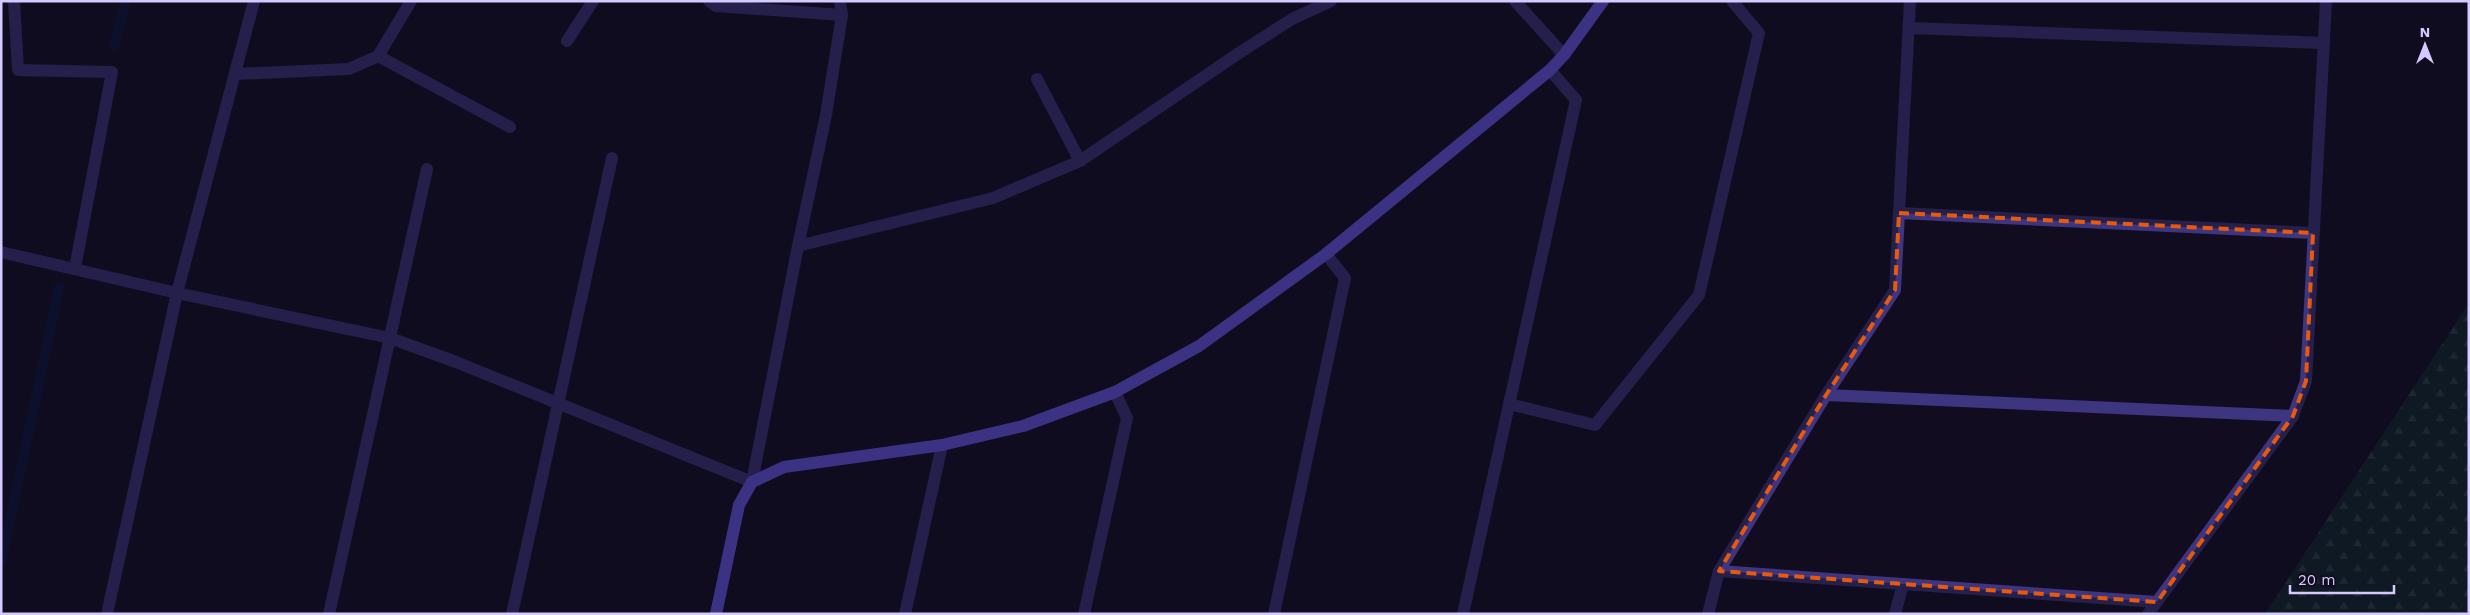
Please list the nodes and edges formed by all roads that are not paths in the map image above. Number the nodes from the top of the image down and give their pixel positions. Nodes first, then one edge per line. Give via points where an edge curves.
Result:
1 (14, 1) edge
2 (254, 1) edge
3 (410, 1) edge
4 (593, 1) edge
5 (709, 1) edge
6 (840, 1) edge
7 (1331, 1) edge
8 (1515, 1) edge
9 (1603, 1) edge
10 (1732, 1) edge
11 (1910, 1) edge
12 (2326, 1) edge
13 (842, 15) junction
14 (1909, 28) junction
15 (568, 41) dead end
16 (2324, 43) junction
17 (1564, 55) junction
18 (378, 56) junction
19 (1550, 70) junction
20 (236, 74) junction
21 (1037, 79) dead end
22 (510, 127) dead end
23 (612, 158) dead end
24 (1080, 161) junction
25 (427, 169) dead end
26 (1899, 213) junction
27 (2313, 233) junction
28 (798, 246) junction
29 (1, 252) edge
30 (1326, 254) junction
31 (75, 268) junction
32 (177, 293) junction
33 (390, 338) junction
34 (1115, 392) junction
35 (1826, 395) junction
36 (1509, 404) junction
37 (558, 405) junction
38 (2292, 416) junction
39 (942, 445) junction
40 (752, 482) junction
41 (1719, 571) junction
42 (1903, 584) junction
43 (2157, 602) junction
44 (106, 614) edge
45 (329, 614) edge
46 (512, 614) edge
47 (716, 614) edge
48 (905, 614) edge
49 (1084, 614) edge
50 (1274, 614) edge
51 (1463, 614) edge
52 (1708, 614) edge
53 (1895, 614) edge
54 (2148, 614) edge

1 - 31 street via 18,70 112,72
2 - 20 street
3 - 18 street
4 - 15 street
5 - 13 street via 716,6
6 - 13 street
7 - 24 street via 1277,29
8 - 17 street
9 - 17 street
10 - 36 street via 1759,33 1699,296 1594,424
11 - 14 street
12 - 16 street
13 - 28 street via 826,114
14 - 16 street
14 - 26 street
16 - 27 street
17 - 19 street
18 - 20 street via 349,69
18 - 22 street
19 - 30 street
19 - 36 street via 1576,100
20 - 32 street
21 - 24 street
23 - 37 street
24 - 28 street via 993,198
25 - 33 street
26 - 27 street
26 - 35 street via 1896,290
27 - 38 street via 2306,381
28 - 40 street
29 - 31 street
30 - 34 street via 1199,346
30 - 50 street via 1345,278
31 - 32 street
32 - 33 street
32 - 44 street
33 - 37 street
33 - 45 street
34 - 39 street via 1023,426
34 - 49 street via 1127,418
35 - 38 street
35 - 41 street
36 - 51 street
37 - 40 street
37 - 46 street
38 - 43 street
39 - 40 street via 784,467
39 - 48 street
40 - 47 street via 739,505
41 - 42 street
41 - 52 street
42 - 43 street
42 - 53 street
43 - 54 street

